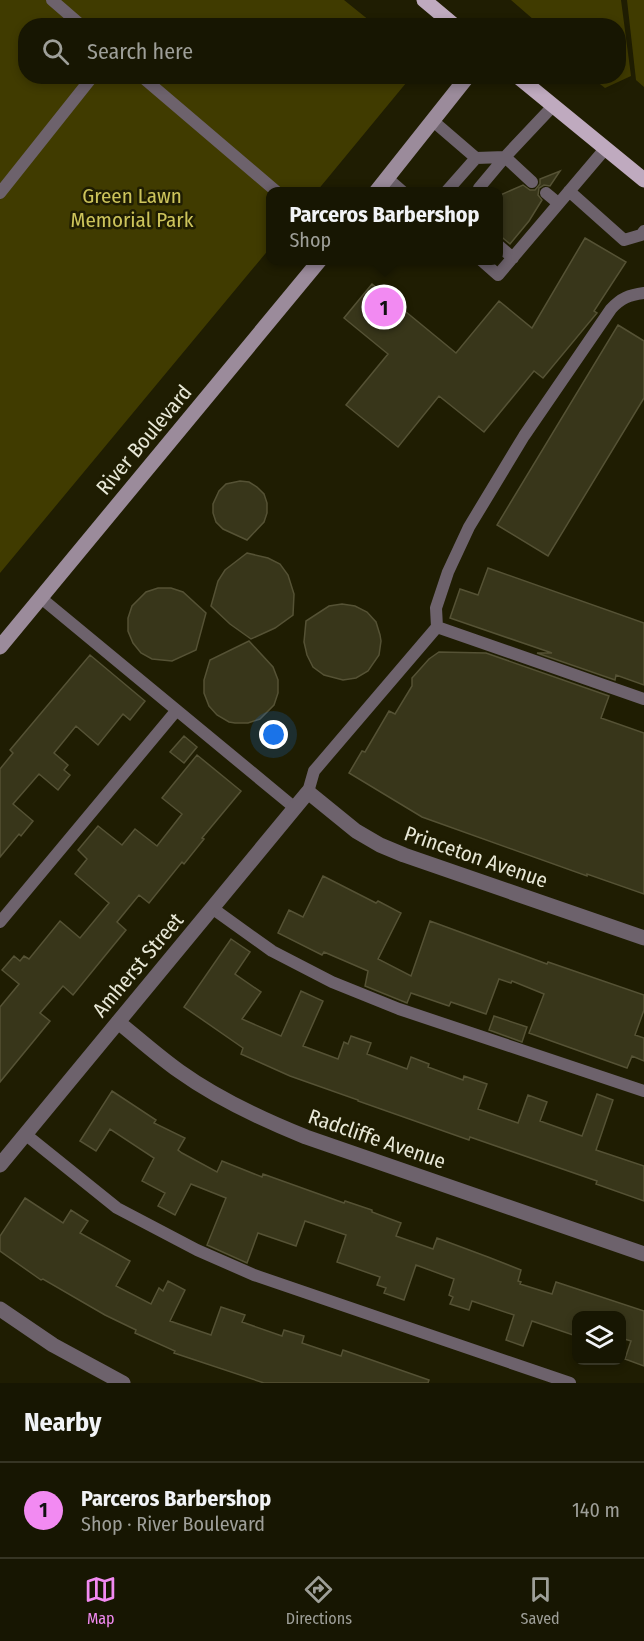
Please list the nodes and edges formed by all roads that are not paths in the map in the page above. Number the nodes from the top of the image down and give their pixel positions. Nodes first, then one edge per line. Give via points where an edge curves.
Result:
1 (52, 0) edge
2 (424, 0) edge
3 (73, 18) edge
4 (445, 18) edge
5 (87, 84) edge
6 (150, 84) edge
7 (462, 84) edge
8 (527, 84) edge
9 (553, 106) junction
10 (433, 121) junction
11 (604, 148) junction
12 (505, 157) junction
13 (476, 158) junction
14 (387, 178) junction
15 (644, 180) edge
16 (532, 182) dead end
17 (272, 187) edge
18 (380, 187) edge
19 (397, 187) edge
20 (450, 187) edge
21 (480, 187) edge
22 (569, 191) junction
23 (0, 193) edge
24 (546, 193) dead end
25 (558, 203) junction
26 (644, 231) edge
27 (503, 249) edge
28 (513, 258) junction
29 (317, 265) edge
30 (487, 265) edge
31 (644, 293) edge
32 (40, 598) junction
33 (437, 627) junction
34 (0, 647) edge
35 (644, 699) edge
36 (176, 711) junction
37 (308, 792) junction
38 (295, 808) junction
39 (212, 908) junction
40 (0, 922) edge
41 (644, 938) edge
42 (118, 1022) junction
43 (644, 1091) edge
44 (25, 1134) junction
45 (0, 1165) edge
46 (644, 1254) edge
47 (0, 1309) edge
48 (123, 1383) edge
49 (570, 1383) edge

1 - 3 lane
2 - 4 main road
5 - 23 lane
6 - 17 lane
7 - 10 main road
8 - 9 main road
9 - 11 main road
9 - 12 lane
10 - 13 lane
10 - 14 main road
11 - 15 main road
11 - 22 lane
12 - 13 lane
12 - 16 lane
12 - 21 lane
13 - 20 lane
14 - 18 main road
14 - 19 lane
22 - 25 lane
22 - 26 lane via 624,240
24 - 25 lane
25 - 28 lane
27 - 28 lane
28 - 30 lane via 498,275
29 - 32 main road, River Boulevard
31 - 33 lane via 630,294 611,309 524,436 469,527 448,572 436,608
32 - 34 main road, River Boulevard
32 - 36 lane
33 - 35 lane
33 - 37 lane via 314,771
36 - 38 lane
36 - 40 lane
37 - 38 street, Amherst Street
37 - 41 street, Princeton Avenue via 356,831 388,848
38 - 39 street, Amherst Street
39 - 42 street, Amherst Street
39 - 43 lane via 272,951 332,982 399,1009
42 - 44 street, Amherst Street
42 - 46 street, Radcliffe Avenue via 180,1072 270,1123
44 - 45 street, Amherst Street
44 - 49 lane via 117,1208 197,1250 254,1275
47 - 48 street via 53,1345

